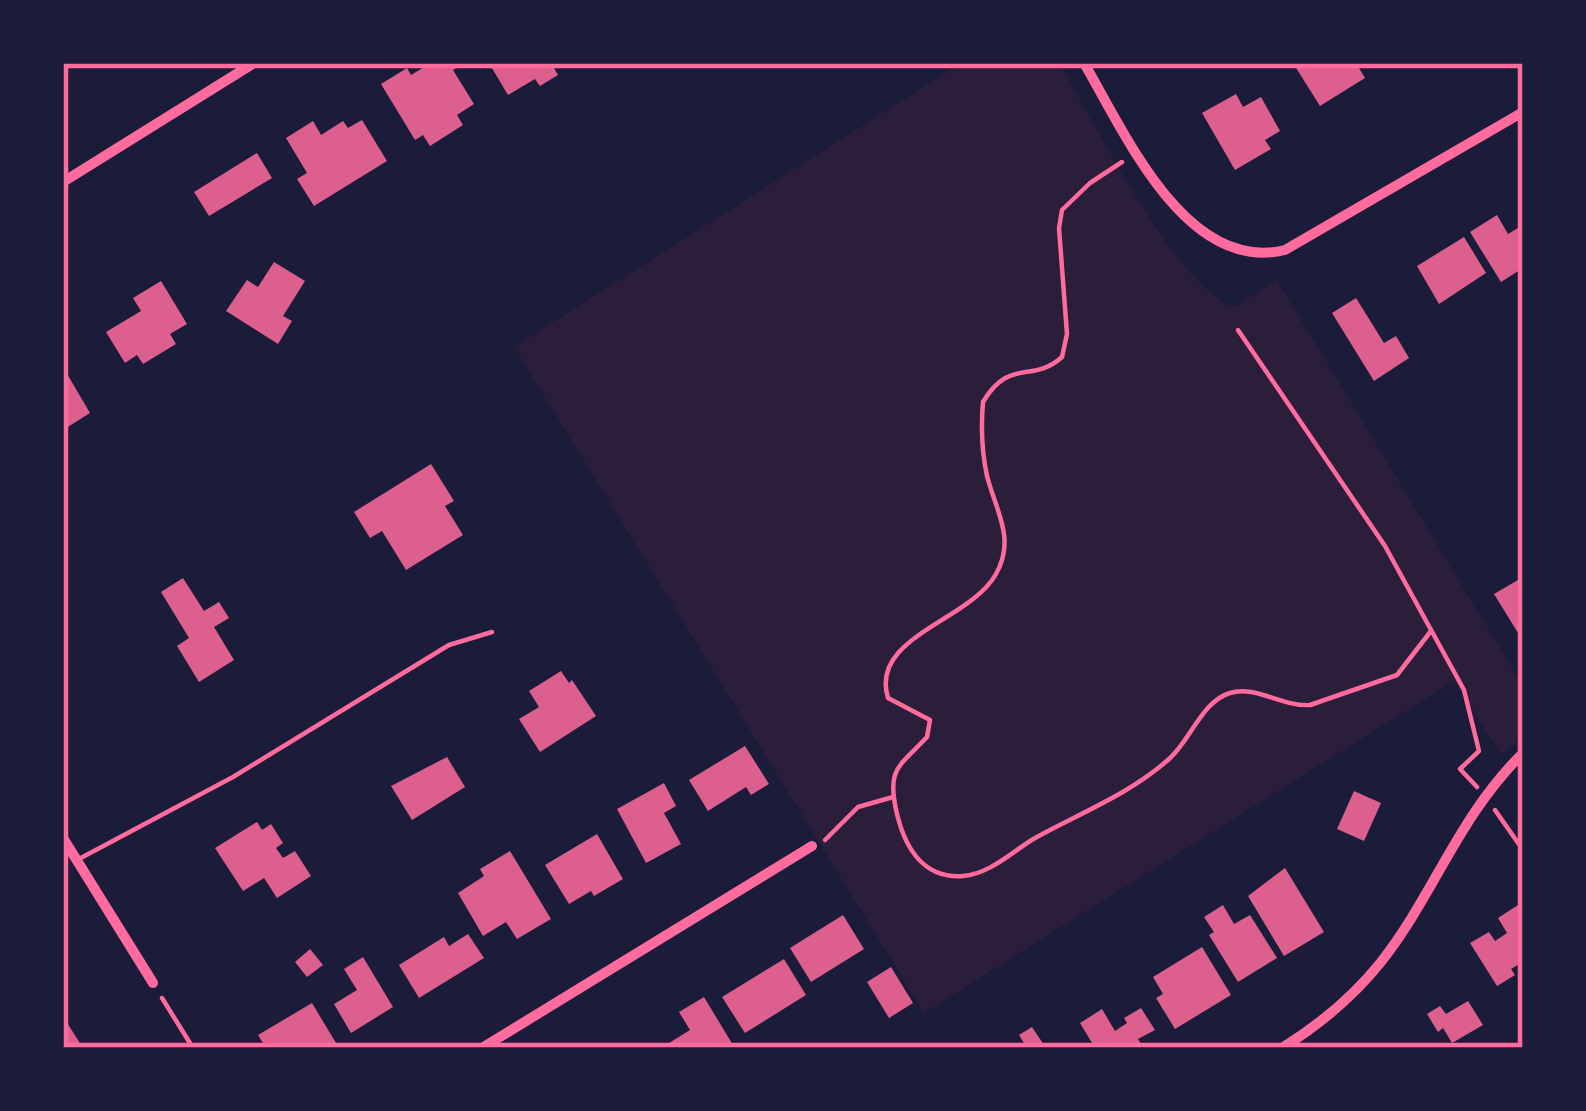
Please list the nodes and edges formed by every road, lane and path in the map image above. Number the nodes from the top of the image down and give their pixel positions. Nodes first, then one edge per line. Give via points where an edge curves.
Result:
1 (254, 63) edge
2 (1084, 63) edge
3 (1523, 112) edge
4 (1137, 153) junction
5 (63, 182) edge
6 (1238, 329) dead end
7 (492, 632) dead end
8 (1431, 632) junction
9 (1523, 753) edge
10 (1484, 795) junction
11 (893, 797) junction
12 (63, 838) edge
13 (812, 847) joint
14 (1523, 850) edge
15 (77, 860) junction
16 (153, 983) joint
17 (193, 1048) edge
18 (482, 1048) edge
19 (1282, 1048) edge

1 - 5 street
2 - 4 street
3 - 4 street via 1264,255 1224,248 1186,217
4 - 11 path via 1062,210 1062,357 1044,370 1003,377 983,402 986,472 1004,525 1004,555 987,587 891,656 888,698 921,713 931,729 894,770
6 - 8 path via 1351,490
7 - 15 lane via 449,646
8 - 10 path via 1474,718 1479,751 1460,769
8 - 11 path via 1397,674 1310,705 1227,693 1144,779 974,874 920,862
9 - 10 street
10 - 14 path
10 - 19 street via 1381,962
11 - 13 path via 858,807 833,837
12 - 15 street
13 - 18 street
15 - 16 street
16 - 17 path

